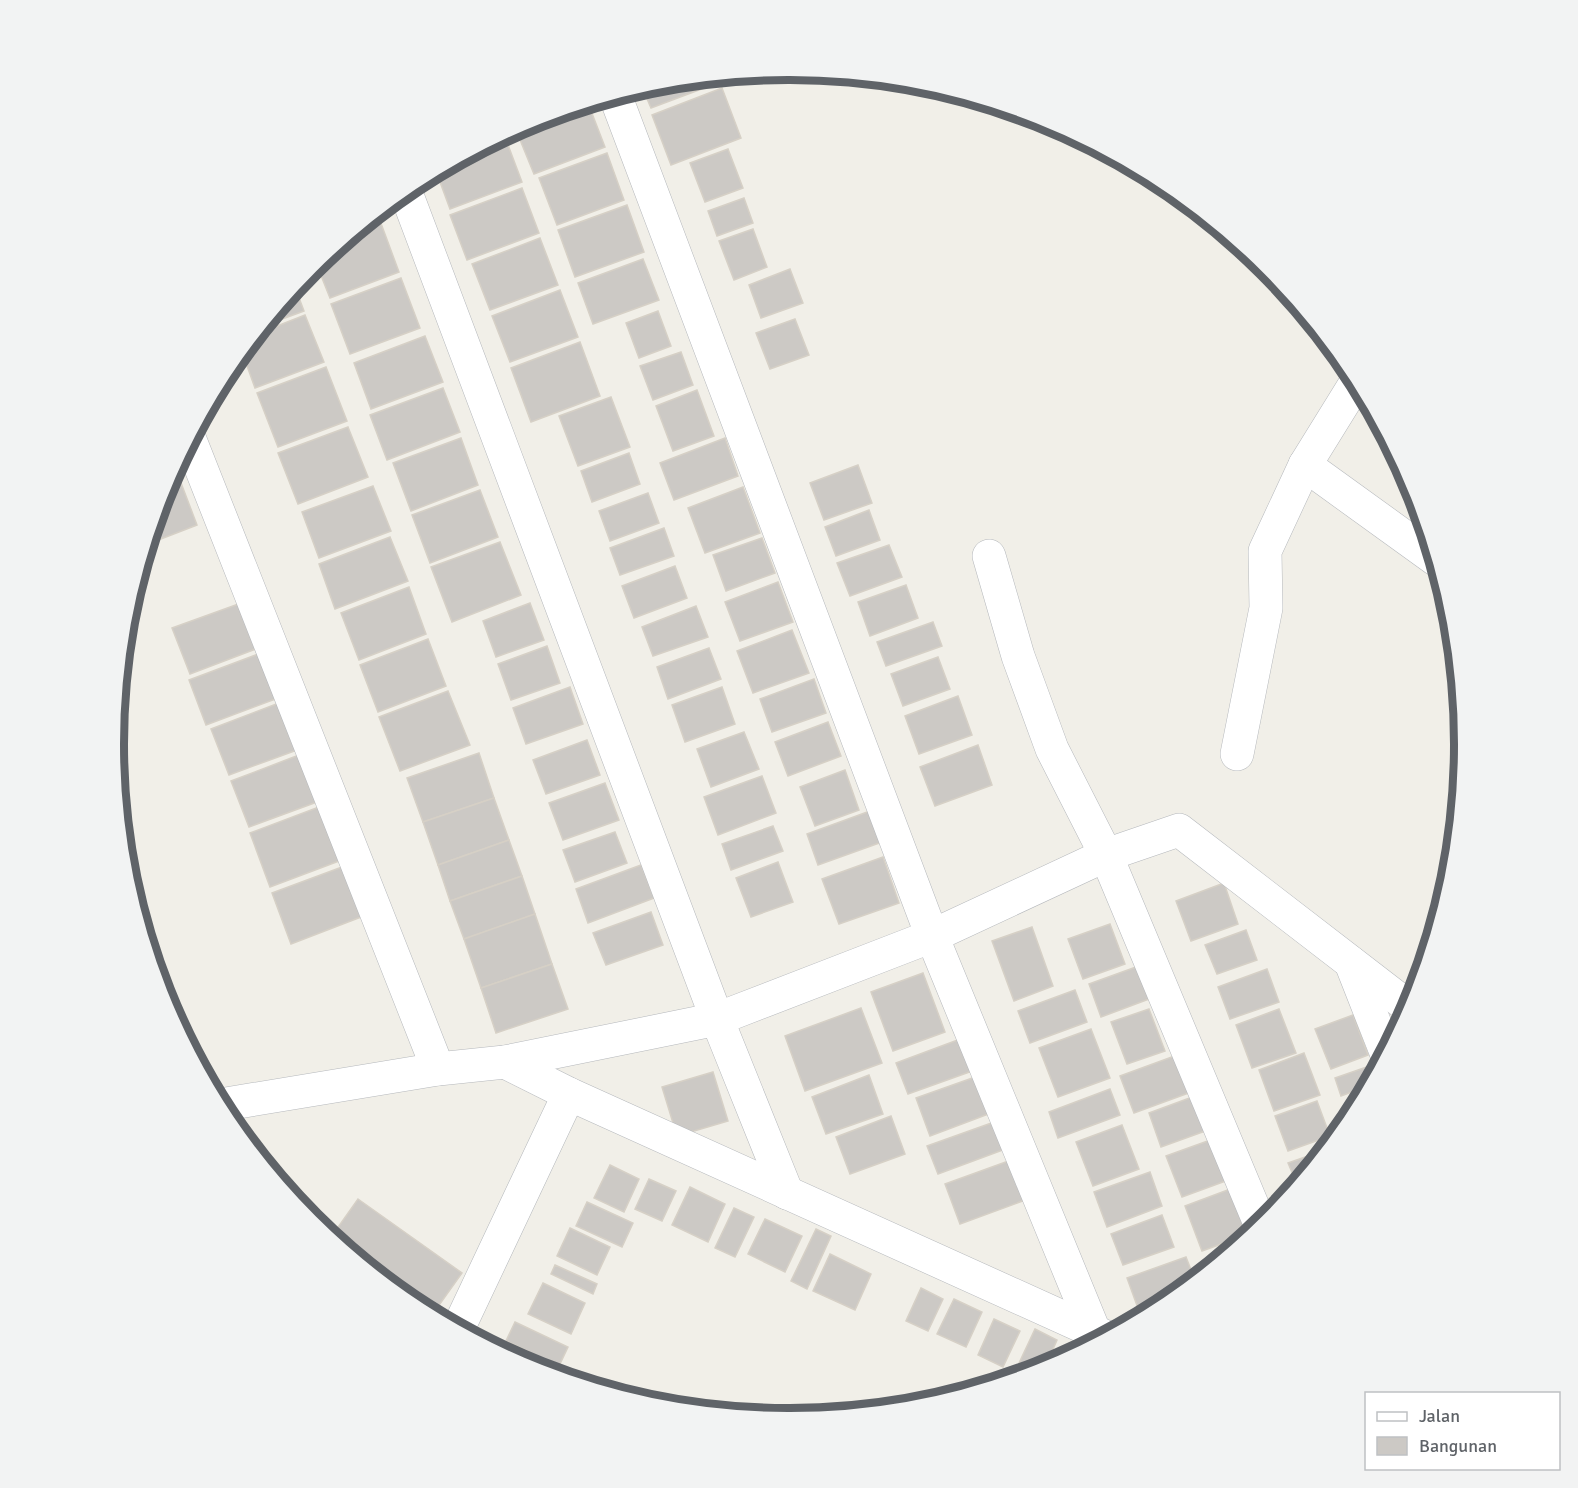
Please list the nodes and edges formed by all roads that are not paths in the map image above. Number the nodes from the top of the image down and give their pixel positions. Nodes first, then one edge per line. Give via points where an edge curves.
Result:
1 (618, 102) edge
2 (409, 199) edge
3 (1351, 390) edge
4 (194, 449) edge
5 (1305, 465) junction
6 (1425, 552) edge
7 (989, 556) dead end
8 (1237, 754) dead end
9 (1106, 855) junction
10 (932, 936) junction
11 (1352, 963) junction
12 (1401, 1001) edge
13 (717, 1019) junction
14 (1382, 1043) edge
15 (505, 1062) junction
16 (438, 1069) junction
17 (568, 1094) junction
18 (230, 1103) edge
19 (787, 1193) junction
20 (1257, 1216) edge
21 (462, 1321) edge
22 (1099, 1331) edge
23 (1097, 1332) edge

1 - 10 street
2 - 13 street
3 - 5 street
4 - 16 street
5 - 6 street
5 - 8 street via 1265,550 1266,608
7 - 9 street via 1018,656 1052,749
9 - 10 street
9 - 11 street via 1179,830
9 - 20 street
10 - 13 street
10 - 22 street
11 - 12 street
11 - 14 street
13 - 15 street
13 - 19 street
15 - 16 street
15 - 17 street
16 - 18 street
17 - 19 street
17 - 21 street
19 - 23 street

